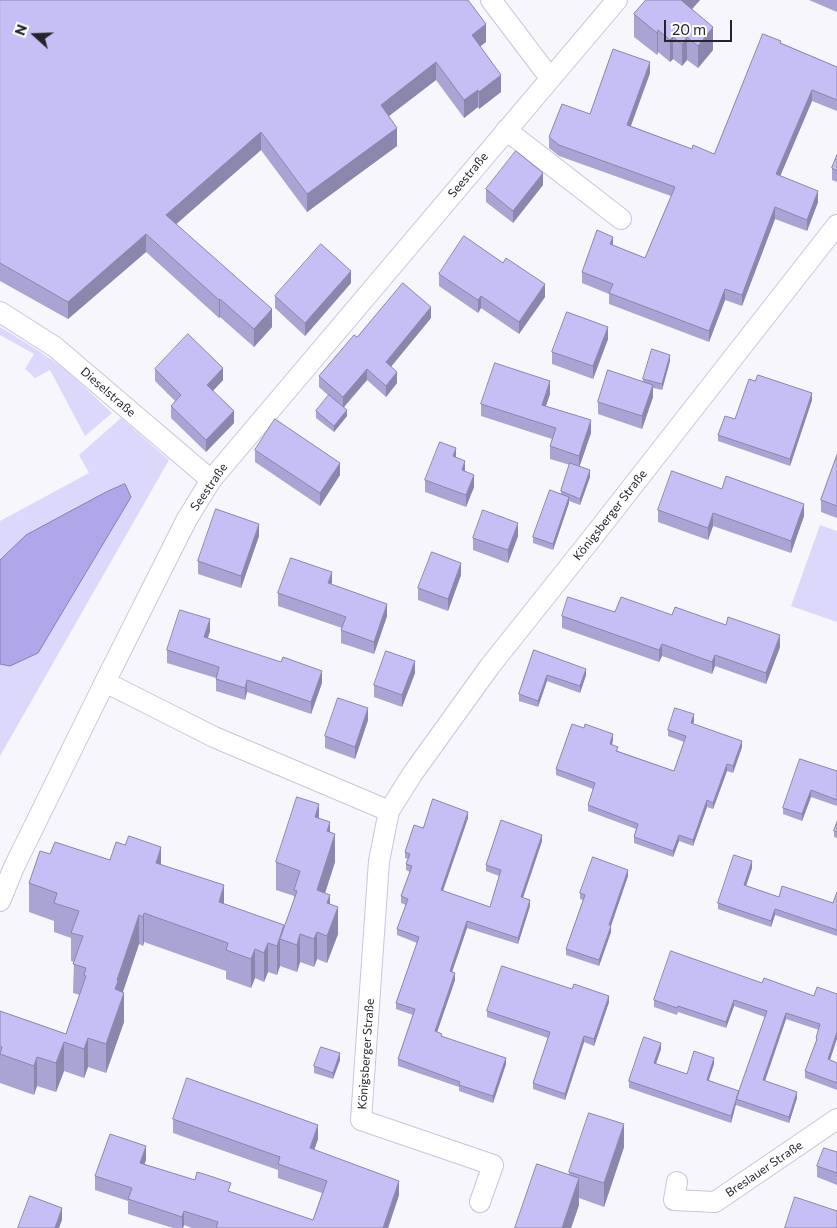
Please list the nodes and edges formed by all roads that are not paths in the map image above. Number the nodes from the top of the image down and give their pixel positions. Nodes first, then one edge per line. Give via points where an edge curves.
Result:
1 (491, 0) edge
2 (617, 0) edge
3 (550, 78) junction
4 (506, 130) junction
5 (621, 218) dead end
6 (837, 224) edge
7 (0, 312) edge
8 (211, 480) junction
9 (105, 682) junction
10 (389, 811) junction
11 (0, 901) edge
12 (837, 1119) edge
13 (677, 1182) dead end
14 (480, 1202) dead end

1 - 3 street
2 - 3 street, Seestraße
3 - 4 street, Seestraße
4 - 5 street
4 - 8 street, Seestraße
6 - 10 street, Königsberger Straße via 490,666
7 - 8 street, Dieselstraße via 56,347
8 - 9 street, Seestraße via 190,513
9 - 10 street via 214,737
9 - 11 street, Seestraße
10 - 14 street, Königsberger Straße via 379,861 361,1120 492,1166
12 - 13 street, Breslauer Straße via 715,1202 674,1200

